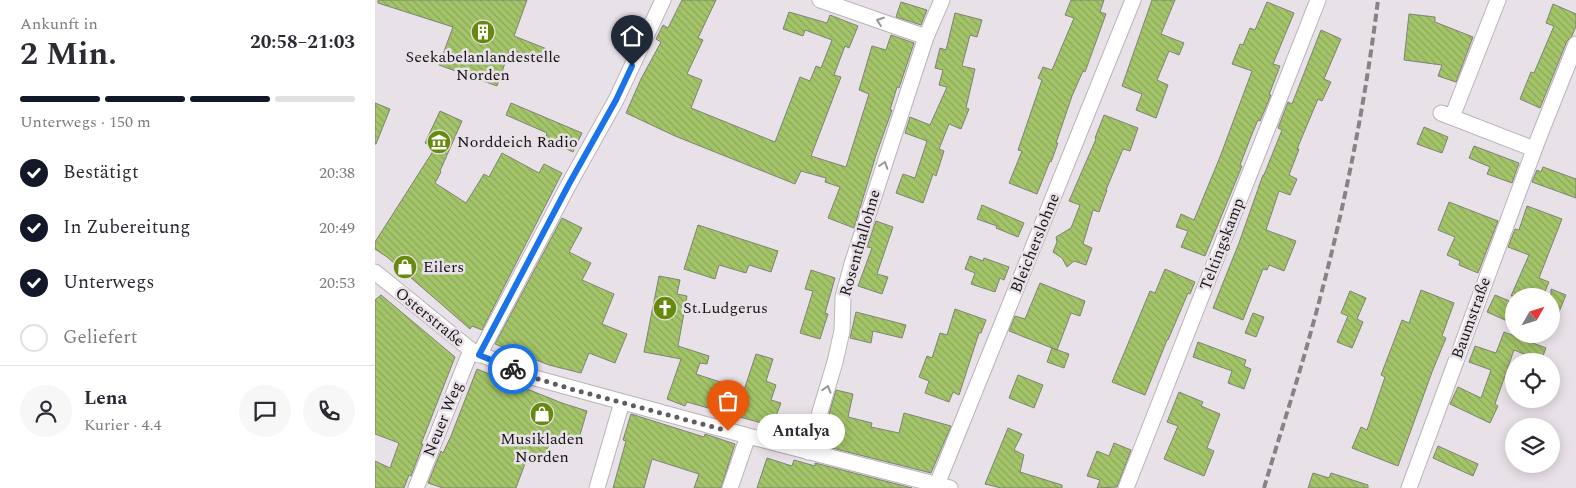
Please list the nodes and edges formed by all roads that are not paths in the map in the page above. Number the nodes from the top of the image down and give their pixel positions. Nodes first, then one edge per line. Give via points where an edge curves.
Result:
1 (663, 0) edge
2 (821, 0) edge
3 (942, 0) edge
4 (1133, 0) edge
5 (1318, 0) edge
6 (1498, 0) edge
7 (925, 37) junction
8 (1576, 44) edge
9 (1534, 149) junction
10 (375, 272) edge
11 (475, 352) junction
12 (622, 402) junction
13 (748, 436) junction
14 (808, 452) junction
15 (944, 487) edge
16 (415, 488) edge
17 (597, 488) edge
18 (730, 488) edge
19 (1126, 488) edge
20 (1409, 488) edge

1 - 11 street, Neuer Weg via 616,100
7 -> 2 street
3 - 7 street, Rosenthallohne
4 - 15 street, Bleicherslohne via 940,477
5 - 19 street, Teltingskamp
6 - 9 street via 1447,115
14 -> 7 street, Rosenthallohne via 835,362 842,331 843,297 852,264
8 - 9 street, Baumstraße
9 - 20 street, Baumstraße
10 - 11 street, Osterstraße
11 - 12 street, Osterstraße via 535,378
11 - 16 street, Neuer Weg
12 - 13 street, Osterstraße
12 - 17 street
13 - 14 street, Osterstraße
13 - 18 street
14 - 15 street, Osterstraße

